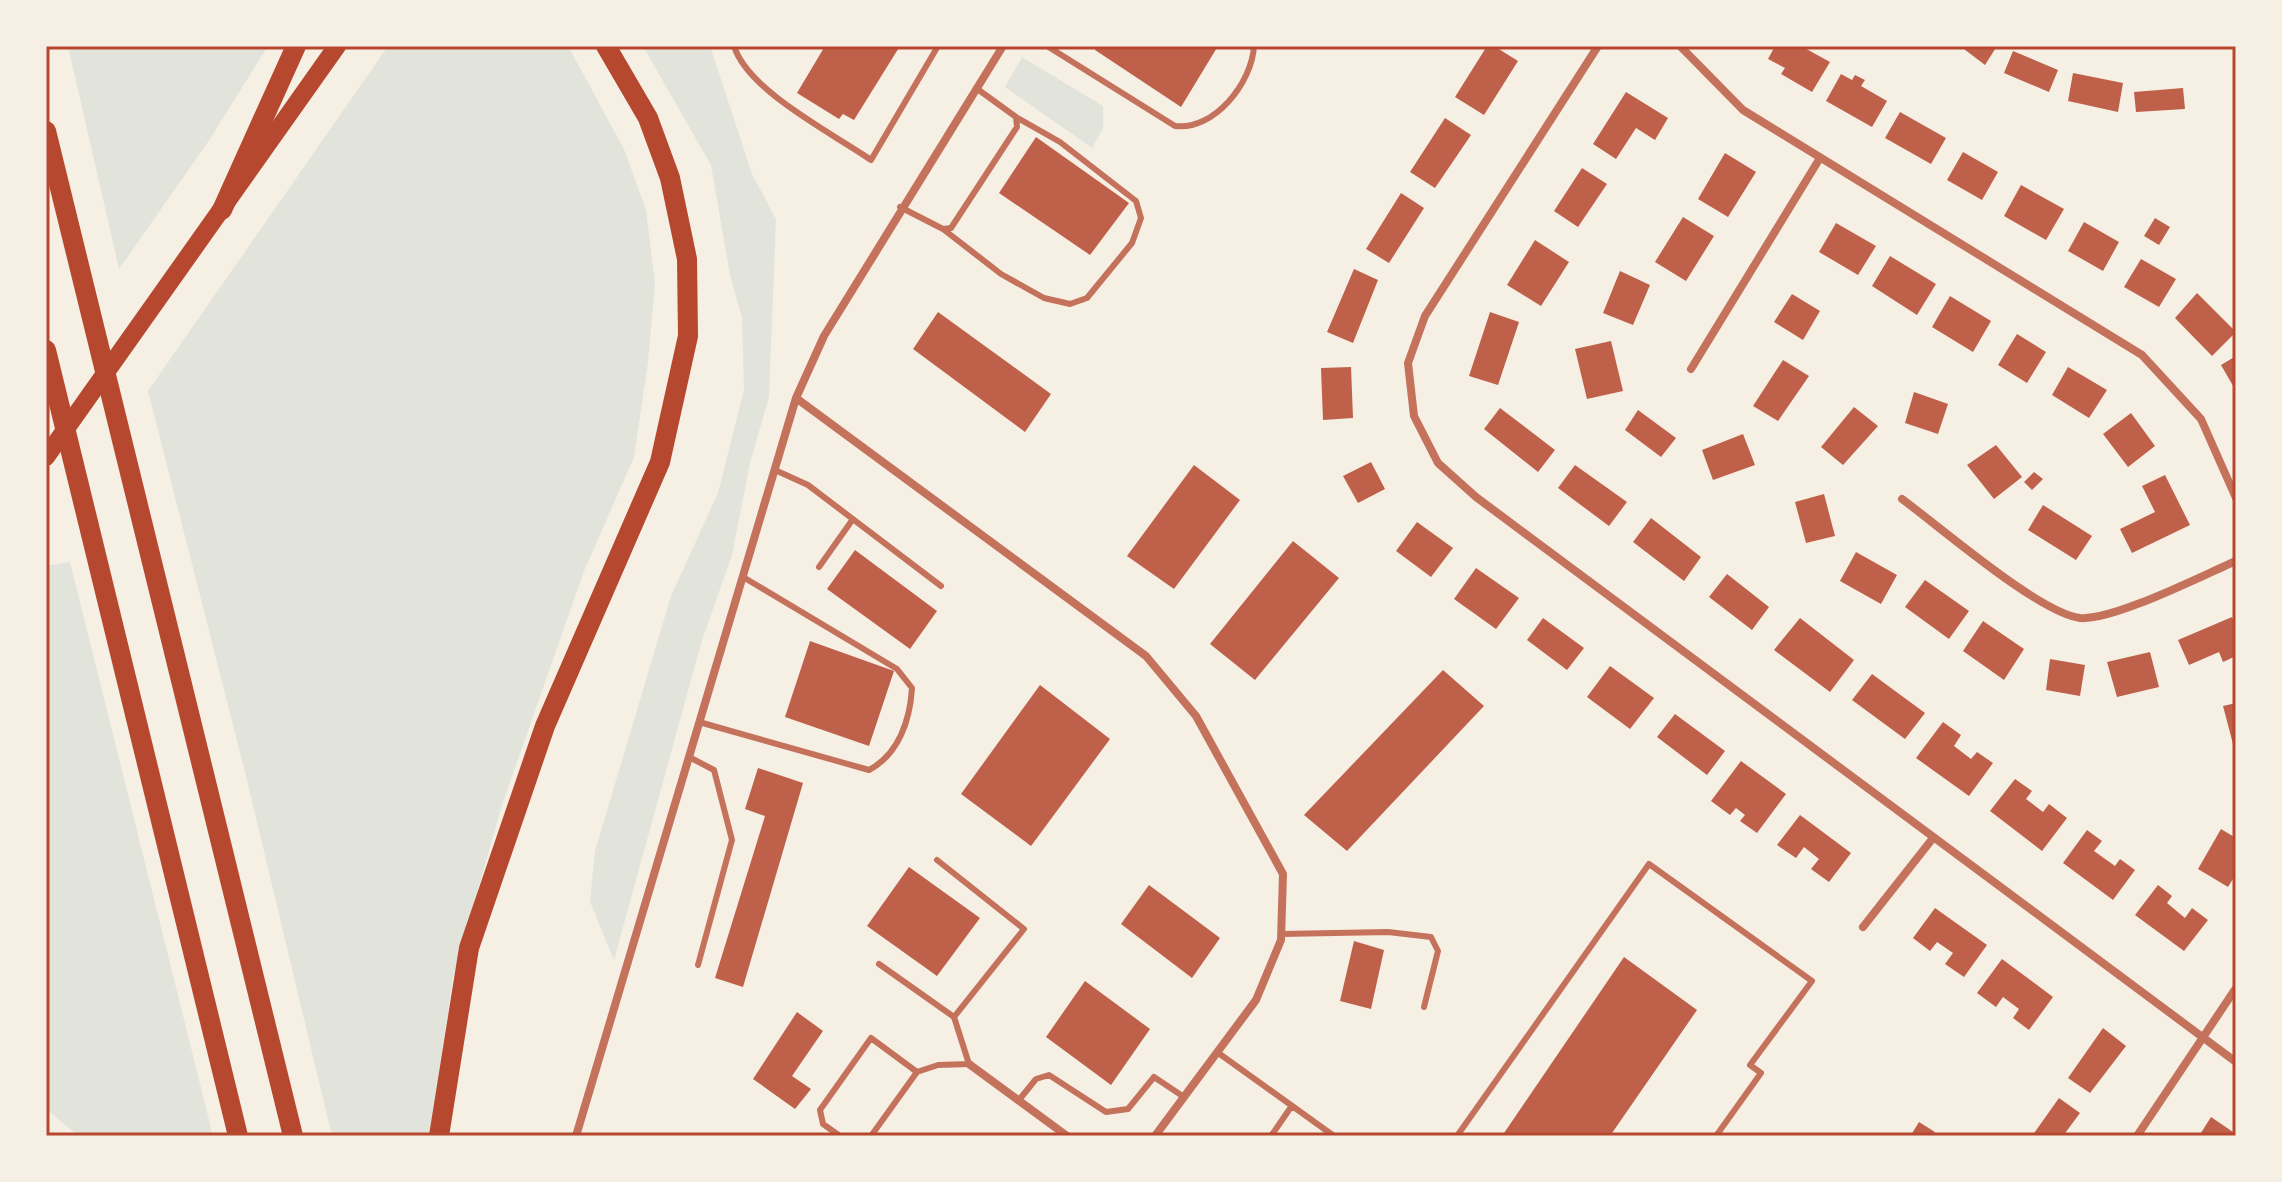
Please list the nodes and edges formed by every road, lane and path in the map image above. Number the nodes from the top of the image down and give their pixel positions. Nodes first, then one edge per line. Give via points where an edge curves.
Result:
1 (296, 46) edge
2 (337, 46) edge
3 (606, 46) edge
4 (734, 46) edge
5 (938, 46) edge
6 (1003, 46) edge
7 (1047, 46) edge
8 (1254, 46) edge
9 (1598, 46) edge
10 (1680, 46) edge
11 (976, 88) junction
12 (1016, 117) junction
13 (46, 131) edge
14 (1820, 158) junction
15 (900, 207) junction
16 (222, 210) junction
17 (943, 229) junction
18 (46, 350) edge
19 (1691, 369) dead end
20 (796, 398) junction
21 (46, 457) edge
22 (775, 470) junction
23 (2236, 498) edge
24 (1902, 499) dead end
25 (853, 519) junction
26 (2236, 561) edge
27 (819, 567) dead end
28 (743, 577) junction
29 (941, 586) dead end
30 (699, 722) junction
31 (689, 757) junction
32 (1933, 838) junction
33 (937, 860) dead end
34 (1863, 927) dead end
35 (1281, 934) junction
36 (879, 964) dead end
37 (698, 965) dead end
38 (2236, 988) edge
39 (1424, 1007) dead end
40 (954, 1017) junction
41 (2202, 1039) junction
42 (1217, 1052) junction
43 (2236, 1062) edge
44 (969, 1064) junction
45 (917, 1072) junction
46 (1184, 1097) junction
47 (1019, 1100) junction
48 (1291, 1107) junction
49 (238, 1136) edge
50 (293, 1136) edge
51 (439, 1136) edge
52 (576, 1136) edge
53 (840, 1136) edge
54 (871, 1136) edge
55 (1067, 1136) edge
56 (1155, 1136) edge
57 (1271, 1136) edge
58 (1334, 1136) edge
59 (1457, 1136) edge
60 (1716, 1136) edge
61 (2137, 1136) edge

1 - 16 highway
2 - 16 highway
3 - 51 highway via 648,118 670,178 687,259 688,336 660,462 545,726 469,948
4 - 5 lane via 739,63 778,97 871,160
6 - 11 street
7 - 8 lane via 1175,126 1185,127 1207,121 1222,108 1240,84
9 - 32 street via 1425,316 1408,363 1414,416 1438,463 1476,497
10 - 14 street via 1743,110
11 - 12 lane
11 - 15 street
12 - 17 lane via 1017,127 1001,152 951,228
12 - 17 lane via 1060,142 1136,201 1141,218 1132,243 1087,298 1070,304 1044,298 1001,274
13 - 50 highway
14 - 19 street
14 - 23 street via 2142,355 2201,419
15 - 17 lane
15 - 20 street via 824,336
16 - 21 highway
18 - 49 highway
20 - 22 street
20 - 35 street via 1146,656 1196,716 1283,874
22 - 25 lane via 808,485
22 - 28 street
24 - 26 street via 2034,598 2081,618 2124,608
25 - 27 lane
25 - 29 lane
28 - 30 street
28 - 30 lane via 897,669 912,688 910,707 886,761 869,770
30 - 31 street
31 - 37 lane via 714,770 732,840
31 - 52 street
32 - 34 street
32 - 41 street
33 - 40 lane via 1024,929
35 - 39 lane via 1388,932 1431,937 1438,951
35 - 42 street via 1256,1000
36 - 40 lane
38 - 41 street
40 - 44 lane
41 - 43 street
41 - 61 street
42 - 46 street
42 - 48 lane
44 - 45 lane
44 - 47 street
45 - 53 lane via 871,1038 820,1110 823,1124
45 - 54 lane
46 - 47 lane via 1154,1077 1128,1109 1116,1113 1090,1104 1049,1075 1036,1079
46 - 56 street
47 - 55 street
48 - 57 lane
48 - 58 lane
59 - 60 lane via 1649,864 1812,981 1750,1065 1761,1073

